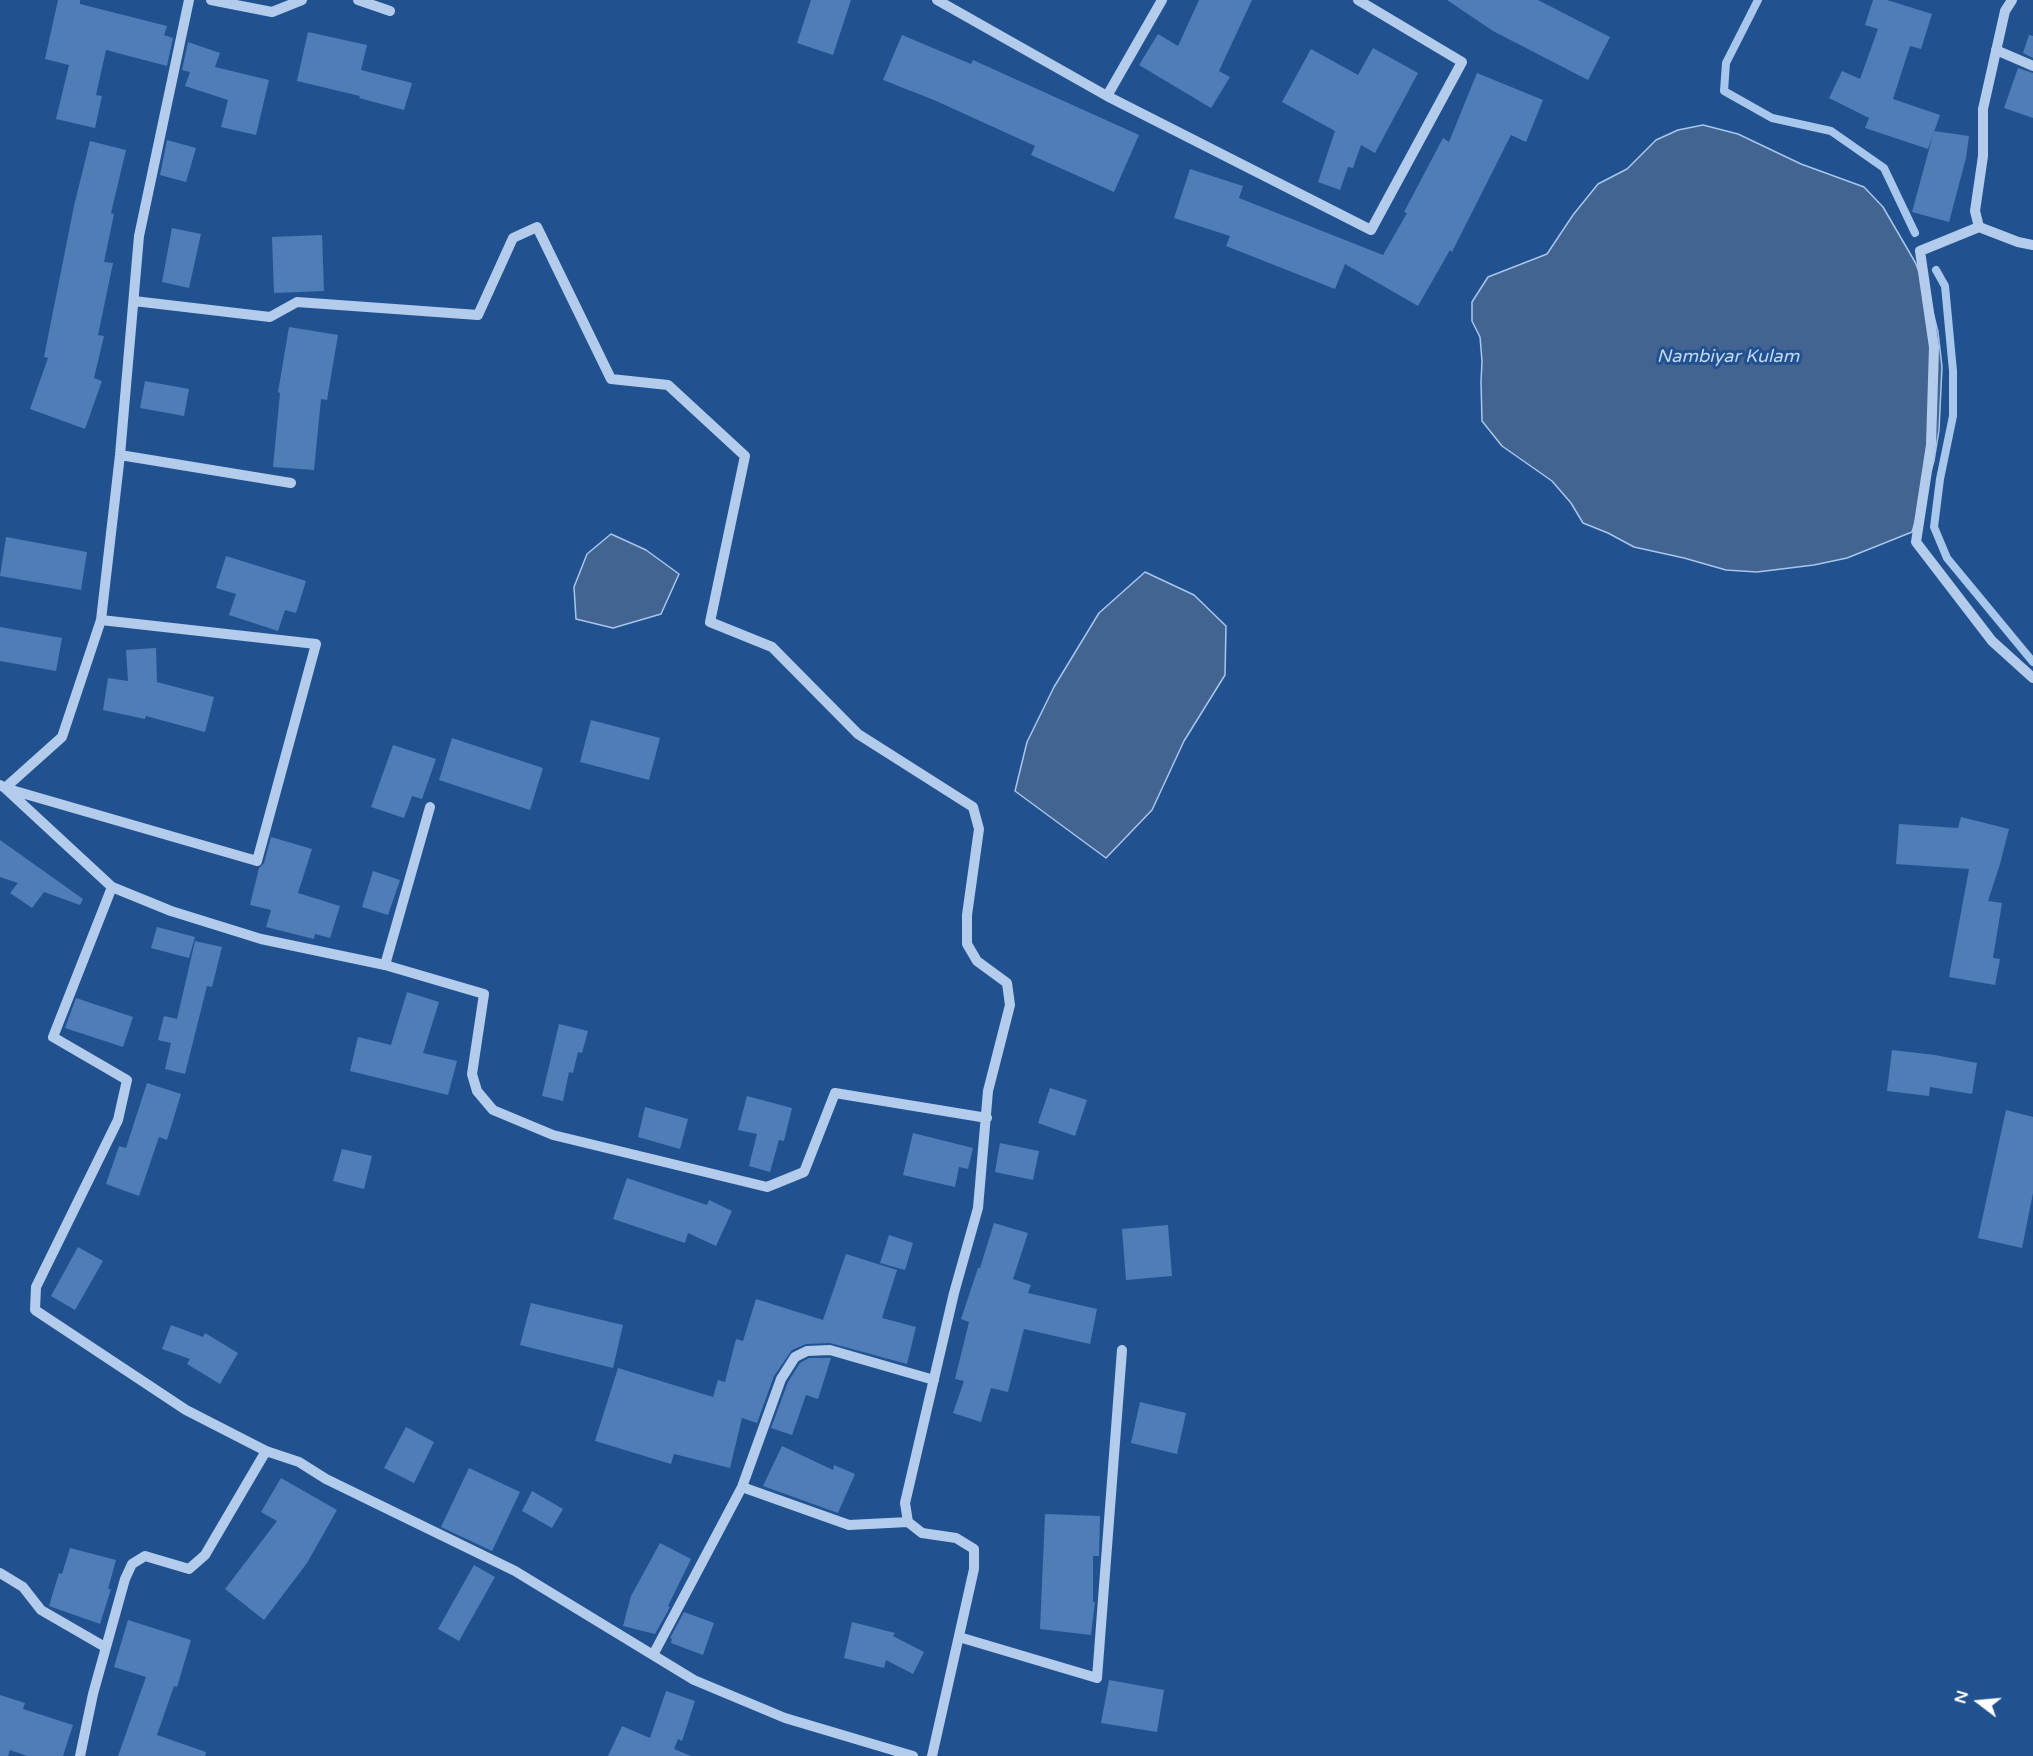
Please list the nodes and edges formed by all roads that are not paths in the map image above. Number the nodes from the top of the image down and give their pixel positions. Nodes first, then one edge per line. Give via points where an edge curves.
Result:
1 (189, 0) edge
2 (211, 0) edge
3 (302, 0) edge
4 (358, 0) edge
5 (937, 0) edge
6 (1162, 0) edge
7 (1358, 0) edge
8 (2012, 0) edge
9 (390, 11) dead end
10 (1996, 50) junction
11 (2033, 66) edge
12 (1107, 96) junction
13 (1979, 227) junction
14 (2033, 245) edge
15 (134, 301) junction
16 (120, 455) junction
17 (291, 483) dead end
18 (101, 620) junction
19 (2033, 678) edge
20 (2, 786) edge
21 (430, 807) dead end
22 (112, 887) junction
23 (385, 965) junction
24 (987, 1118) junction
25 (1122, 1350) dead end
26 (934, 1380) junction
27 (266, 1451) junction
28 (742, 1487) junction
29 (908, 1522) junction
30 (0, 1574) edge
31 (959, 1637) junction
32 (105, 1647) junction
33 (653, 1655) junction
34 (81, 1756) edge
35 (913, 1756) edge
36 (932, 1756) edge

1 - 15 street via 140,236
2 - 3 street via 272,12
4 - 9 street
5 - 12 street
6 - 12 street
7 - 12 street via 1462,62 1371,230
8 - 10 street
10 - 11 street
10 - 13 street via 1983,110 1983,156 1975,211
13 - 14 street
13 - 19 street via 1920,251 1934,347 1931,445 1916,542 1992,641
15 - 16 street
15 - 24 street via 270,317 297,302 478,315 513,238 537,226 611,379 668,385 745,456 710,622 772,647 858,734 973,807 979,829 967,944 977,961 1007,983 1010,1005 988,1091
16 - 17 street
16 - 18 street
18 - 20 street via 62,737
18 - 20 street via 316,644 257,861
20 - 22 street
21 - 23 street
22 - 23 street via 171,911 261,939
22 - 27 street via 53,1037 127,1080 118,1120 36,1287 35,1310 186,1410
23 - 24 street via 484,994 472,1074 477,1091 493,1110 553,1135 767,1187 804,1172 835,1093
24 - 26 street via 978,1208
25 - 31 street via 1097,1678
26 - 28 street via 830,1350 807,1351 795,1358 781,1379
26 - 29 street via 905,1503
27 - 32 street via 205,1555 189,1569 145,1556 132,1564
27 - 33 street via 299,1462 514,1571
28 - 29 street via 849,1525
28 - 33 street
29 - 31 street via 921,1533 956,1538 974,1549 974,1569
30 - 32 street via 23,1587 41,1610
31 - 36 street
32 - 34 street
33 - 35 street via 694,1680 785,1718

